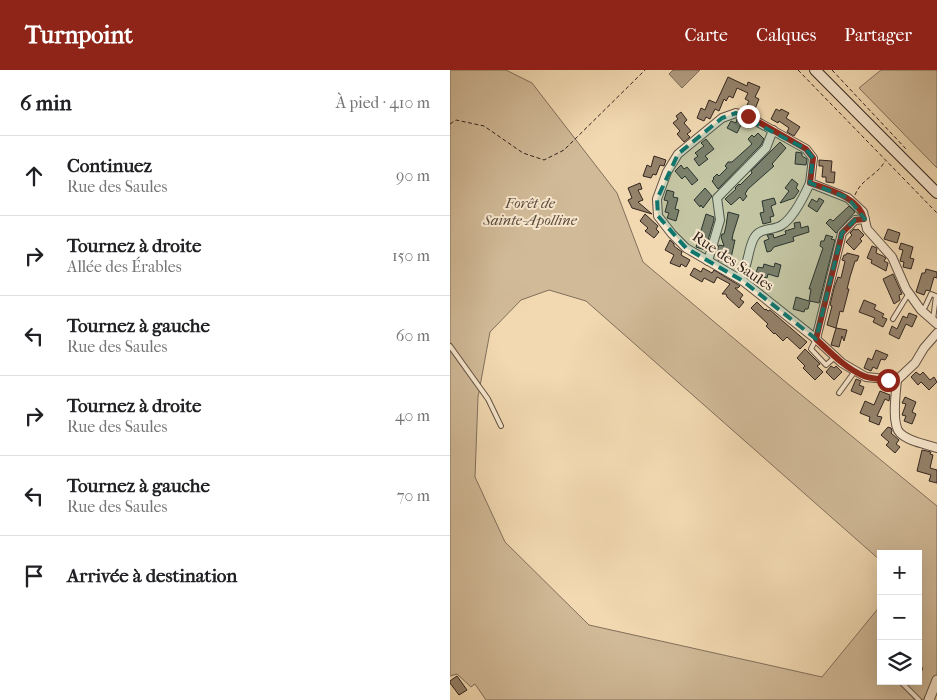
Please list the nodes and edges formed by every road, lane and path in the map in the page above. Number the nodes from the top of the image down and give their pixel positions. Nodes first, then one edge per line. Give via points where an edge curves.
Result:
1 (645, 70) edge
2 (798, 70) edge
3 (815, 70) edge
4 (819, 70) edge
5 (832, 70) edge
6 (834, 88) junction
7 (450, 124) edge
8 (772, 130) junction
9 (911, 154) dead end
10 (885, 160) junction
11 (810, 183) junction
12 (937, 193) edge
13 (853, 202) junction
14 (937, 213) edge
15 (864, 219) junction
16 (708, 260) junction
17 (739, 278) junction
18 (909, 293) junction
19 (921, 310) junction
20 (893, 318) dead end
21 (935, 322) edge
22 (937, 333) edge
23 (816, 339) junction
24 (450, 346) edge
25 (835, 357) junction
26 (855, 371) junction
27 (896, 380) junction
28 (840, 393) dead end
29 (501, 426) dead end
30 (937, 448) edge
31 (937, 680) edge
32 (904, 685) edge
33 (919, 700) edge
34 (930, 700) edge

1 - 7 path via 564,150 544,160 523,152 484,126 456,120
2 - 10 path
3 - 6 main road
4 - 6 main road
5 - 9 path
6 - 12 main road
8 - 11 street, Rue des Saules via 806,149 813,158
8 - 16 street via 766,148 717,198 720,220
8 - 16 street, Rue des Saules via 736,113 722,118 678,154 667,172 657,199 658,216 686,248
10 - 13 path via 880,170 866,178 857,189
10 - 14 path
11 - 13 street
11 - 17 street via 798,207 782,225 762,231 755,238
13 - 15 street via 863,212
15 - 18 street via 868,229 892,257
15 - 23 street via 855,220 842,233
16 - 17 street, Rue des Saules
17 - 23 street, Rue des Saules
18 - 19 street
18 - 20 lane
19 - 21 street
19 - 21 lane via 931,294 936,296
22 - 27 street via 915,363
23 - 25 street, Rue des Saules
23 - 25 lane via 811,349 826,365
24 - 29 lane via 488,400
25 - 26 street, Rue des Saules
26 - 27 street, Rue des Saules via 866,377
26 - 28 lane
27 - 30 street via 895,421 900,433
31 - 34 street
32 - 33 lane

